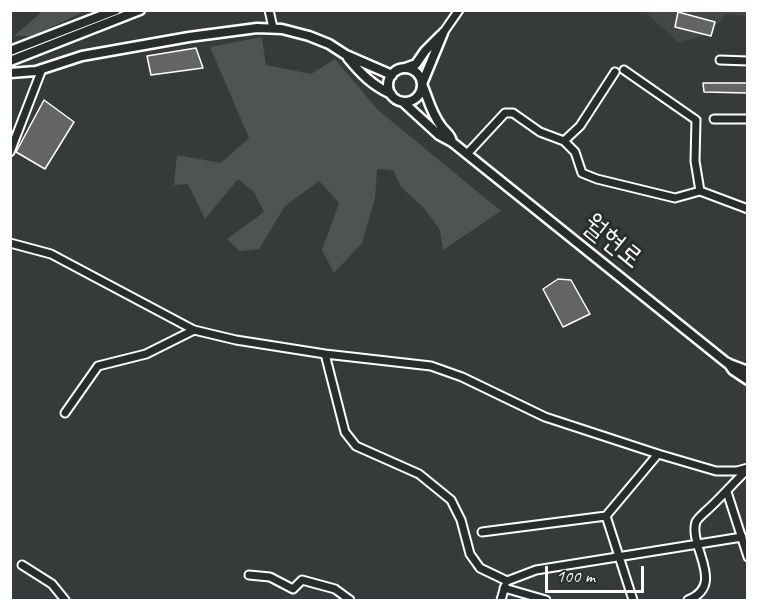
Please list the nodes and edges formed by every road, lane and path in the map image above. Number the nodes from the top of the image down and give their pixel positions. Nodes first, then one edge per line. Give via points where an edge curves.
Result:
1 (116, 10) edge
2 (140, 10) edge
3 (269, 10) edge
4 (459, 10) edge
5 (273, 28) junction
6 (443, 33) junction
7 (10, 51) edge
8 (346, 55) junction
9 (720, 60) dead end
10 (747, 60) edge
11 (10, 61) edge
12 (42, 69) junction
13 (401, 69) junction
14 (624, 70) dead end
15 (615, 72) dead end
16 (10, 73) edge
17 (392, 75) junction
18 (422, 84) junction
19 (391, 94) junction
20 (403, 102) junction
21 (714, 119) dead end
22 (747, 119) edge
23 (564, 141) junction
24 (452, 142) junction
25 (10, 152) edge
26 (467, 154) junction
27 (700, 191) junction
28 (747, 210) edge
29 (10, 243) edge
30 (194, 330) junction
31 (325, 354) junction
32 (727, 363) junction
33 (747, 365) edge
34 (747, 371) edge
35 (747, 380) edge
36 (65, 413) dead end
37 (658, 454) junction
38 (747, 469) edge
39 (727, 492) junction
40 (606, 516) junction
41 (482, 532) dead end
42 (742, 537) junction
43 (699, 545) junction
44 (621, 557) junction
45 (747, 557) edge
46 (22, 565) dead end
47 (249, 575) dead end
48 (505, 585) junction
49 (65, 600) edge
50 (350, 600) edge
51 (501, 600) edge
52 (546, 600) edge
53 (633, 600) edge
54 (688, 600) edge

1 - 7 main road
2 - 11 main road
3 - 5 street
4 - 6 street
5 - 8 main road via 309,36
5 - 12 main road via 189,37 82,56
6 - 13 main road via 416,64
6 - 18 main road
8 - 17 main road
8 - 19 main road via 363,76
9 - 10 street
12 - 16 main road
12 - 25 street
13 - 17 main road
13 - 18 main road via 417,74
14 - 27 street via 696,120 695,161
15 - 23 street via 580,126
17 - 19 main road via 388,84
18 - 20 main road via 417,98
18 - 24 main road via 432,110
19 - 20 main road
20 - 24 main road, 월현로
21 - 22 street
23 - 26 street via 540,132 513,113 505,113
23 - 27 street via 575,152 582,173 597,179 675,198
24 - 26 main road, 월현로
26 - 32 main road, 월현로
27 - 28 street
29 - 30 street via 51,254
30 - 31 street
30 - 36 street via 146,354 98,366
31 - 37 street via 431,366 545,417
31 - 48 street via 345,432 356,446 419,474 451,500 470,554 480,568
32 - 33 main road
32 - 34 main road, 월현로
32 - 35 main road
37 - 38 street via 717,471
37 - 40 street
38 - 39 street
39 - 42 street
39 - 43 street via 697,520
40 - 41 street
40 - 44 street
42 - 43 street
42 - 45 street
43 - 44 street
43 - 54 street via 706,571 703,588
44 - 48 street via 536,570
44 - 53 street
46 - 49 street via 52,584
47 - 50 street via 270,577 293,589 302,580 335,589
48 - 51 street
48 - 52 street

